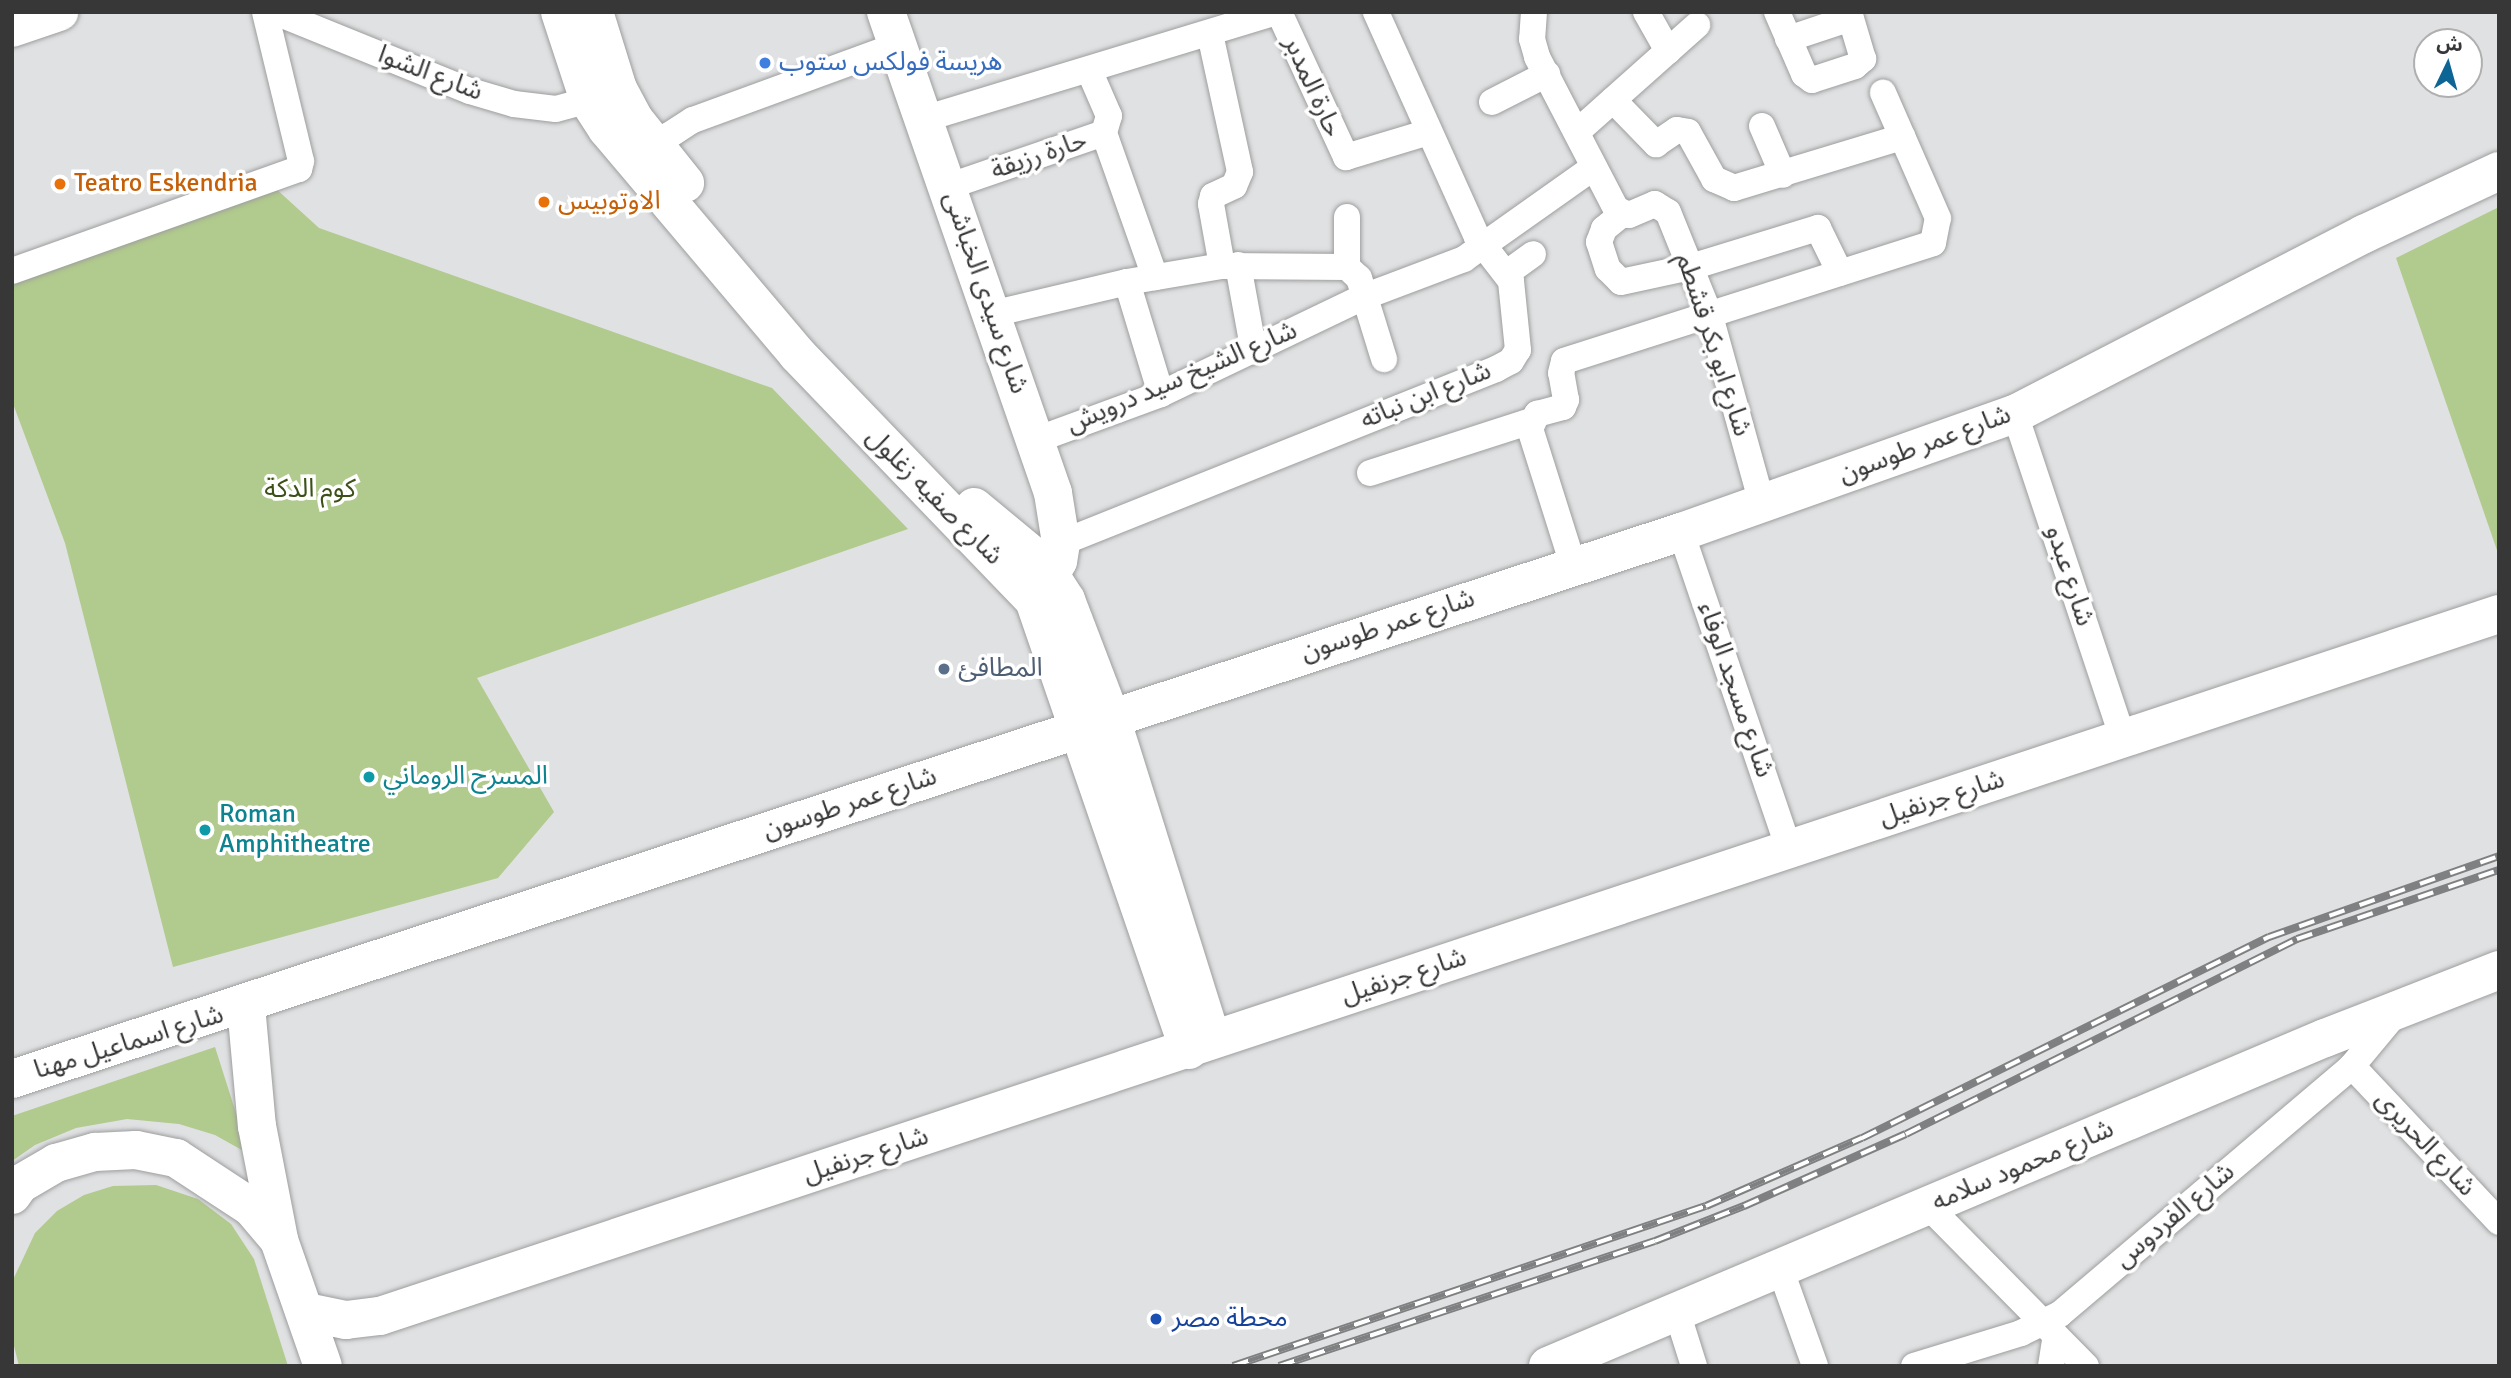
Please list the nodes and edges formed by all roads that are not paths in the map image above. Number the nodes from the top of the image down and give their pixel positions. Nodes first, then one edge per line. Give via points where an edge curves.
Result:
1 (59, 12) edge
2 (265, 12) edge
3 (275, 12) edge
4 (560, 12) edge
5 (594, 12) edge
6 (1277, 12) edge
7 (1376, 12) edge
8 (1534, 12) edge
9 (1777, 12) edge
10 (1648, 13) edge
11 (1850, 15) edge
12 (1697, 25) dead end
13 (12, 28) edge
14 (892, 28) edge
15 (1210, 34) junction
16 (1788, 39) junction
17 (1668, 51) junction
18 (1089, 70) junction
19 (1547, 74) junction
20 (1883, 93) dead end
21 (604, 96) junction
22 (1613, 100) junction
23 (1492, 102) dead end
24 (924, 119) junction
25 (1762, 127) dead end
26 (1429, 132) junction
27 (1577, 132) junction
28 (1104, 133) junction
29 (1902, 137) junction
30 (650, 159) junction
31 (1594, 167) junction
32 (2499, 171) edge
33 (1783, 175) junction
34 (947, 187) junction
35 (1621, 215) junction
36 (1348, 217) dead end
37 (1483, 248) junction
38 (1533, 254) dead end
39 (1230, 266) junction
40 (1347, 267) junction
41 (1692, 267) junction
42 (12, 271) edge
43 (1507, 273) junction
44 (1840, 273) junction
45 (1155, 277) junction
46 (1127, 282) junction
47 (1366, 296) junction
48 (992, 314) junction
49 (1710, 316) junction
50 (1254, 352) junction
51 (1384, 359) dead end
52 (1161, 394) junction
53 (2015, 414) junction
54 (1531, 421) junction
55 (1036, 440) junction
56 (1370, 473) dead end
57 (1762, 503) junction
58 (1681, 532) junction
59 (1573, 565) junction
60 (1049, 573) junction
61 (2499, 614) edge
62 (1094, 724) junction
63 (2123, 738) junction
64 (1789, 849) junction
65 (2499, 970) edge
66 (246, 1006) junction
67 (2400, 1009) junction
68 (1201, 1045) junction
69 (2352, 1066) junction
70 (12, 1079) edge
71 (12, 1195) edge
72 (1928, 1206) junction
73 (2499, 1222) edge
74 (279, 1240) junction
75 (1780, 1268) junction
76 (306, 1312) junction
77 (1677, 1312) junction
78 (2050, 1330) junction
79 (1590, 1357) edge
80 (1969, 1358) edge
81 (323, 1366) edge
82 (1548, 1366) edge
83 (1694, 1366) edge
84 (1815, 1366) edge
85 (1914, 1366) edge
86 (2051, 1366) edge
87 (2086, 1366) edge

1 - 13 main road
2 - 42 street via 299,169
3 - 21 street, شارع الشوا via 470,91 514,104 556,109
4 - 21 main road, شارع صفيه زغلول
5 - 21 main road, شارع صفيه زغلول
6 - 15 street
6 - 26 street, حارة المدبر via 1346,158
7 - 26 street
8 - 19 street via 1532,39
9 - 16 street
10 - 17 street
11 - 16 street
11 - 16 street via 1863,53 1855,66 1812,80 1804,74
12 - 17 street
14 - 24 main road, شارع سيدى الخباشى
14 - 30 street via 694,120
15 - 18 street
15 - 39 street via 1240,172 1234,186 1213,196 1211,204
17 - 22 street
18 - 24 street
18 - 28 street, حارة رزيقة via 1109,116
19 - 23 street
19 - 27 street
20 - 29 street
21 - 30 main road, شارع صفيه زغلول
22 - 27 street
22 - 33 street via 1656,144 1677,130 1688,132 1722,184 1743,188
24 - 34 main road, شارع سيدى الخباشى
25 - 33 street
26 - 37 street
27 - 31 street
28 - 34 street, حارة رزيقة
28 - 45 street
29 - 33 street
29 - 44 street via 1938,219 1933,243
30 - 60 main road, شارع صفيه زغلول via 778,318 946,483 1026,548
31 - 35 street
31 - 37 street, شارع الشيخ سيد درويش
32 - 53 main road, شارع عمر طوسون via 2364,234
34 - 48 main road, شارع سيدى الخباشى
35 - 41 street, شارع ابو بكر قشطم via 1661,204
35 - 41 street via 1599,237 1614,277 1630,282
36 - 40 street
37 - 43 street
37 - 47 street, شارع الشيخ سيد درويش
38 - 43 street
39 - 40 street
39 - 45 street
39 - 50 street
40 - 47 street via 1359,278
41 - 44 street via 1818,228
41 - 49 street, شارع ابو بكر قشطم
43 - 60 street, شارع ابن نباته via 1518,335 1518,350 1511,361
44 - 49 street
45 - 46 street
46 - 48 street
46 - 52 street
47 - 50 street, شارع الشيخ سيد درويش
47 - 51 street
48 - 55 main road, شارع سيدى الخباشى
49 - 54 street via 1569,356 1561,367 1563,407 1537,414
49 - 57 street, شارع ابو بكر قشطم
50 - 52 street, شارع الشيخ سيد درويش
52 - 55 street, شارع الشيخ سيد درويش
53 - 57 main road, شارع عمر طوسون
53 - 63 street, شارع عبدو
54 - 56 street
54 - 59 street
55 - 60 main road, شارع سيدى الخباشى via 1053,493
57 - 58 main road, شارع عمر طوسون
58 - 59 main road, شارع عمر طوسون
58 - 64 street, شارع مسجد الوفاء
59 - 62 main road, شارع عمر طوسون
60 - 62 main road, شارع صفيه زغلول
61 - 63 main road, شارع جرنفيل
62 - 66 main road, شارع عمر طوسون
62 - 68 main road, شارع صفيه زغلول
63 - 64 main road, شارع جرنفيل
64 - 68 main road, شارع جرنفيل
65 - 67 main road, شارع محمود سلامه
66 - 70 main road, شارع اسماعيل مهنا
66 - 74 main road via 257,1126
67 - 69 street, شارع الفردوس
67 - 72 main road, شارع محمود سلامه
68 - 76 main road, شارع جرنفيل via 380,1316 345,1320
69 - 73 street, شارع الحريرى
69 - 78 street, شارع الفردوس
71 - 74 main road via 20,1184 56,1163 95,1152 136,1150 176,1158 218,1182 251,1207
72 - 75 main road, شارع محمود سلامه
72 - 78 street
74 - 76 main road
75 - 77 main road, شارع محمود سلامه
75 - 84 street
76 - 81 main road
77 - 79 main road, شارع محمود سلامه
77 - 83 street
78 - 80 street, شارع الفردوس
78 - 86 street
78 - 87 street
79 - 82 main road, شارع محمود سلامه
80 - 85 street, شارع الفردوس

